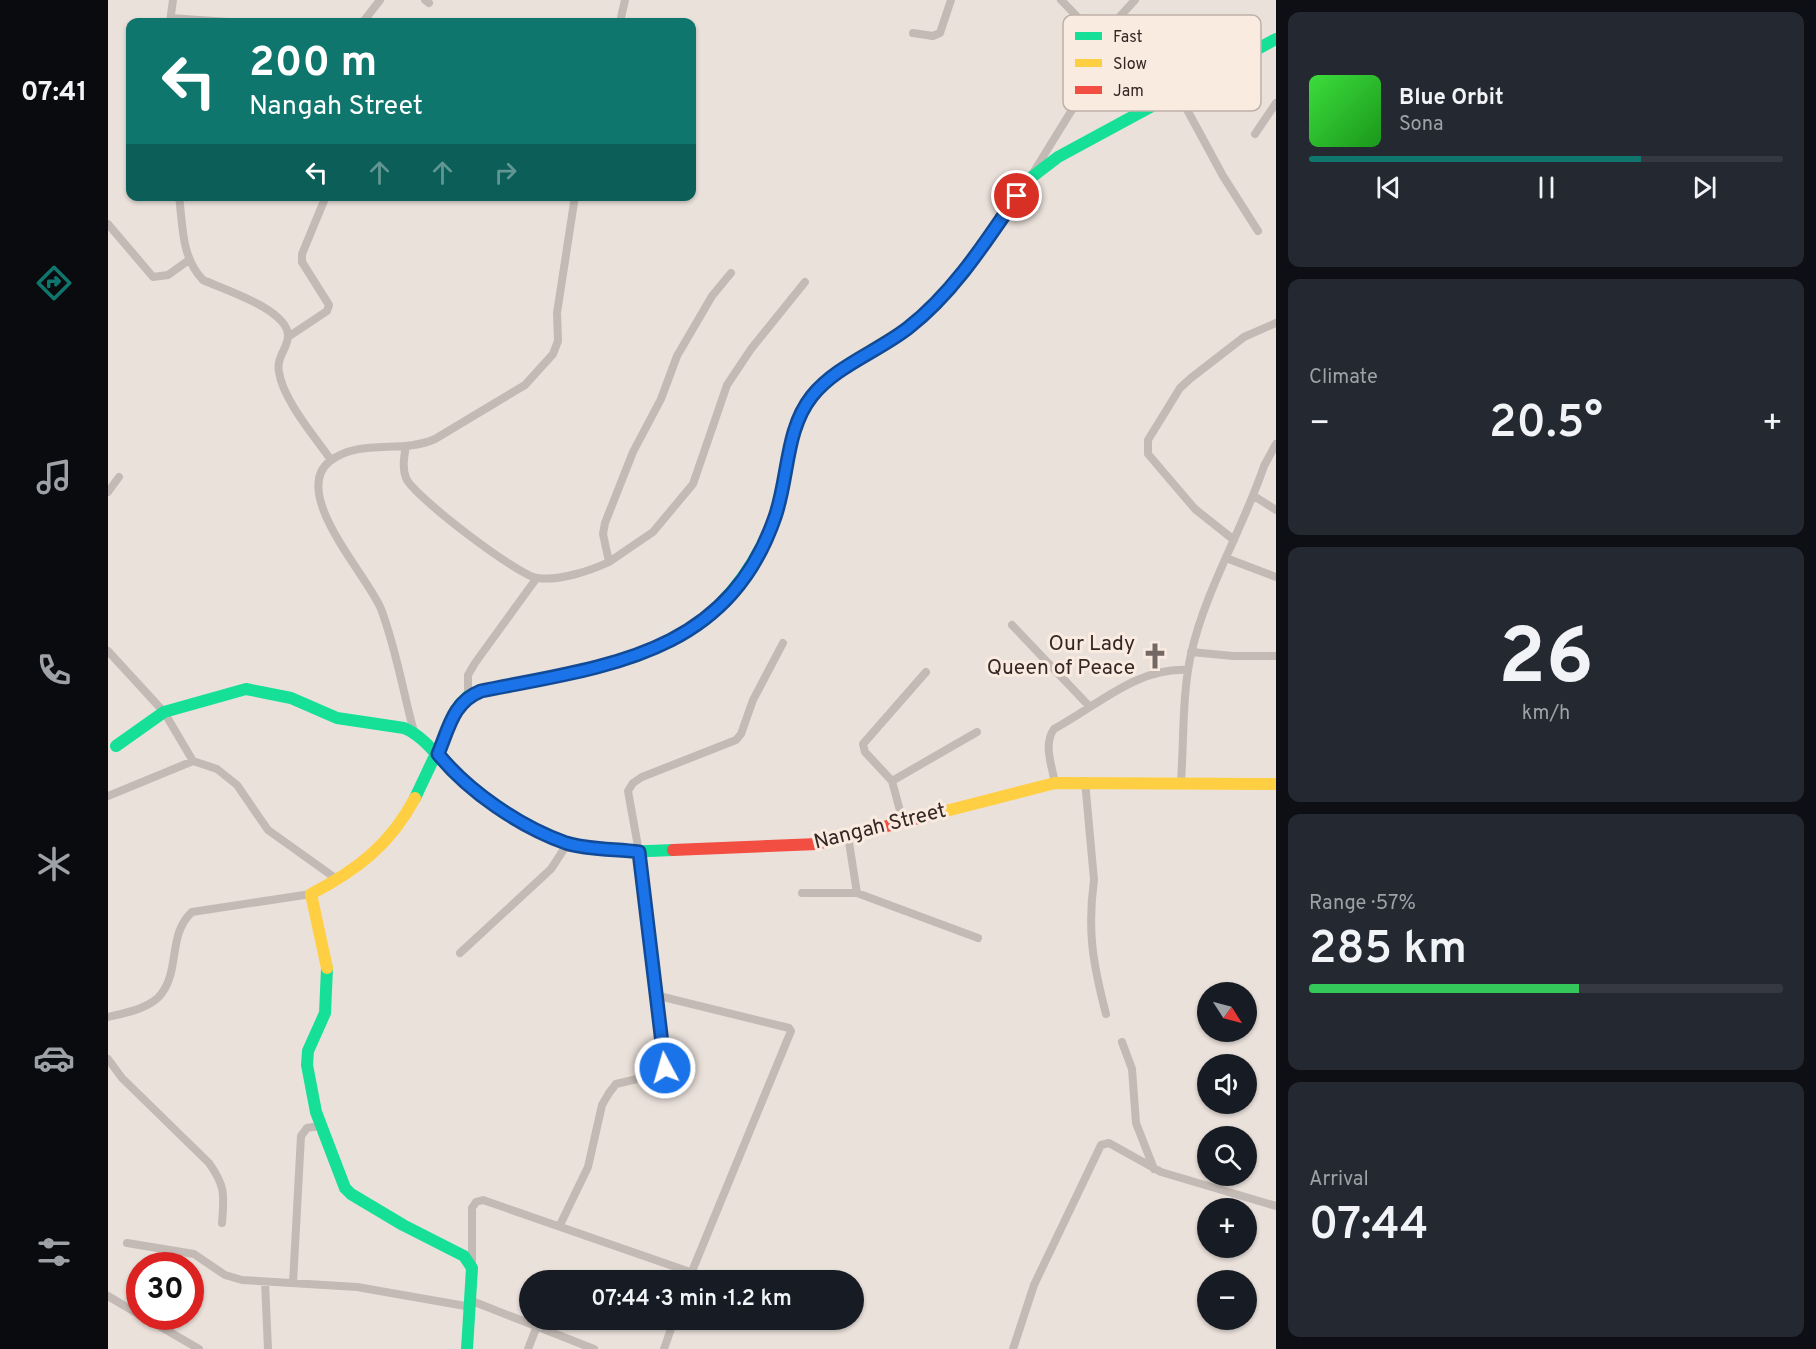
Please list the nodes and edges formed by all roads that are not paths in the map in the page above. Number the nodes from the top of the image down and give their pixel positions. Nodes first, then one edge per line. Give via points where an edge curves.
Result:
1 (173, 0) edge
2 (380, 0) edge
3 (625, 0) edge
4 (951, 0) edge
5 (1061, 0) edge
6 (1135, 0) edge
7 (1076, 15) edge
8 (1121, 15) edge
9 (170, 18) edge
10 (366, 18) edge
11 (621, 18) edge
12 (913, 33) dead end
13 (1276, 39) edge
14 (1261, 47) edge
15 (1276, 103) edge
16 (1071, 111) edge
17 (1145, 111) edge
18 (1188, 111) edge
19 (1255, 134) dead end
20 (1048, 147) junction
21 (1058, 158) junction
22 (1030, 177) junction
23 (180, 201) edge
24 (324, 201) edge
25 (574, 201) edge
26 (108, 224) edge
27 (1258, 231) dead end
28 (189, 260) junction
29 (731, 273) dead end
30 (805, 282) dead end
31 (1276, 323) edge
32 (288, 337) junction
33 (1276, 444) edge
34 (406, 446) junction
35 (331, 460) junction
36 (119, 477) dead end
37 (108, 492) edge
38 (1254, 496) junction
39 (1276, 510) edge
40 (1234, 540) junction
41 (1226, 558) junction
42 (609, 562) junction
43 (1276, 577) edge
44 (536, 579) junction
45 (1012, 625) dead end
46 (783, 643) dead end
47 (108, 651) edge
48 (1191, 652) junction
49 (1276, 656) edge
50 (1188, 670) junction
51 (926, 672) dead end
52 (468, 696) junction
53 (1090, 707) junction
54 (164, 712) junction
55 (414, 732) junction
56 (977, 732) dead end
57 (116, 746) dead end
58 (438, 754) junction
59 (193, 761) junction
60 (892, 781) junction
61 (1085, 781) junction
62 (1181, 782) junction
63 (1055, 783) junction
64 (1276, 784) edge
65 (108, 796) edge
66 (903, 822) junction
67 (848, 836) junction
68 (568, 843) junction
69 (639, 852) junction
70 (338, 880) junction
71 (802, 893) dead end
72 (857, 893) junction
73 (311, 894) junction
74 (978, 938) dead end
75 (459, 953) dead end
76 (656, 995) junction
77 (1106, 1014) dead end
78 (108, 1017) edge
79 (1122, 1042) dead end
80 (108, 1059) edge
81 (319, 1126) junction
82 (1154, 1169) junction
83 (1276, 1206) edge
84 (222, 1223) dead end
85 (560, 1225) junction
86 (127, 1243) dead end
87 (472, 1268) junction
88 (685, 1270) edge
89 (692, 1270) edge
90 (265, 1281) junction
91 (293, 1283) junction
92 (108, 1296) edge
93 (471, 1304) junction
94 (126, 1307) edge
95 (519, 1320) edge
96 (163, 1330) edge
97 (535, 1330) edge
98 (547, 1330) edge
99 (671, 1330) edge
100 (184, 1345) edge
101 (199, 1349) edge
102 (268, 1349) edge
103 (467, 1349) edge
104 (528, 1349) edge
105 (594, 1349) edge
106 (664, 1349) edge
107 (1013, 1349) edge

1 - 9 street
2 - 10 street
3 - 11 street
4 - 12 street via 940,33
5 - 7 street
6 - 8 street
13 - 14 street
15 - 19 street
16 - 20 street
17 - 21 street
18 - 27 street
20 - 21 street
20 - 22 street
21 - 22 street
22 - 52 street via 957,279 928,311 826,381 812,396 794,430 775,516 755,565 720,605 655,650 624,662
23 - 28 street
24 - 32 street via 302,262 328,305 327,311
25 - 34 street via 557,313 558,341 553,354 525,385 435,439 420,446
26 - 28 street via 153,277 168,274
28 - 32 street via 202,280 279,316
29 - 42 street via 693,326 633,452 605,523 603,534
30 - 42 street via 727,385 693,484 653,532
31 - 40 street via 1244,337 1180,388 1148,440 1148,454 1188,502
32 - 35 street via 279,358 279,372 296,409
33 - 38 street
34 - 35 street via 355,448
34 - 44 street via 405,477 427,503
35 - 55 street via 323,468 318,484 323,511 381,610
36 - 37 street
38 - 39 street
38 - 40 street
40 - 41 street
41 - 43 street
41 - 48 street
42 - 44 street via 585,572
44 - 52 street via 468,675
45 - 53 street
46 - 69 street via 736,740 633,783 628,791
47 - 54 street
48 - 49 street
48 - 50 street
50 - 53 street via 1160,670
50 - 62 street
51 - 60 street via 863,744 865,752
52 - 58 street via 452,716
53 - 63 street via 1054,729 1049,737
54 - 55 street via 246,689 291,698 337,718
54 - 57 street
54 - 59 street
55 - 58 street, Nangah Street
56 - 60 street
58 - 68 street, Nangah Street via 481,795
58 - 70 street via 401,824 365,861
59 - 65 street
59 - 70 street via 218,769 237,785 268,830
60 - 66 street
61 - 62 street, Nangah Street
61 - 63 street, Nangah Street
61 - 77 street via 1094,880 1092,958
62 - 64 street, Nangah Street
63 - 66 street, Nangah Street
66 - 67 street, Nangah Street
67 - 69 street, Nangah Street via 806,846
67 - 72 street
68 - 69 street, Nangah Street
68 - 75 street via 551,869
69 - 76 street
70 - 73 street
71 - 72 street
72 - 74 street
73 - 78 street via 192,912 177,931 162,994
73 - 81 street via 327,977 324,1015 307,1053
76 - 85 street via 665,1068 658,1074 616,1084 609,1093 602,1105 588,1167
76 - 89 street via 791,1031
79 - 82 street via 1132,1069 1136,1123
80 - 84 street via 220,1179 225,1191
81 - 87 street via 351,1194 454,1249
81 - 91 street via 307,1128 301,1136
82 - 83 street
82 - 107 street via 1108,1143 1101,1145 1034,1285
85 - 87 street via 483,1200 476,1202 472,1208
85 - 88 street
86 - 90 street via 194,1254 225,1275
87 - 93 street
90 - 91 street
90 - 102 street
91 - 93 street via 380,1290
92 - 94 street
93 - 95 street
93 - 103 street
96 - 100 street
97 - 104 street
98 - 105 street
99 - 106 street
100 - 101 street

